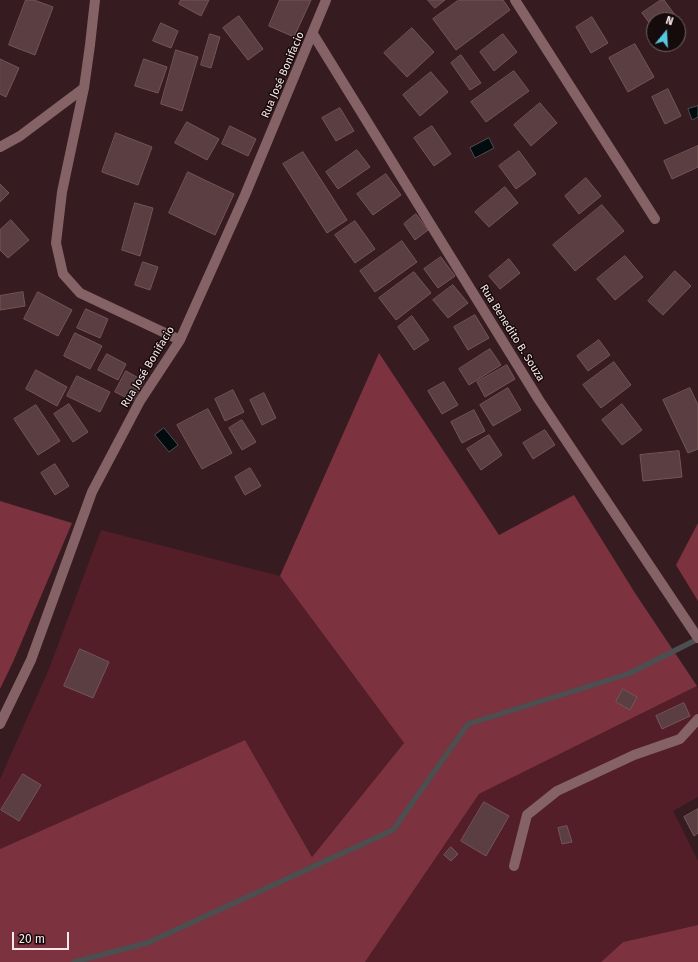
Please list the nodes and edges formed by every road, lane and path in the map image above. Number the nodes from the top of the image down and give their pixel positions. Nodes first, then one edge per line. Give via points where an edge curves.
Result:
1 (95, 0) edge
2 (326, 0) edge
3 (514, 0) edge
4 (313, 34) junction
5 (84, 88) junction
6 (0, 147) edge
7 (655, 219) dead end
8 (180, 340) junction
9 (698, 638) edge
10 (698, 719) edge
11 (0, 724) edge
12 (514, 866) dead end

1 - 5 street
2 - 4 street, Rua José Bonifacio
3 - 7 street
4 - 8 street, Rua José Bonifacio
4 - 9 street, Rua Benedito B. Souza via 539,400
5 - 6 street via 20,136
5 - 8 street via 62,192 56,243 62,274 80,292
8 - 11 street, Rua José Bonifacio via 140,401 92,492 31,660
10 - 12 street via 680,740 634,755 557,791 527,815

